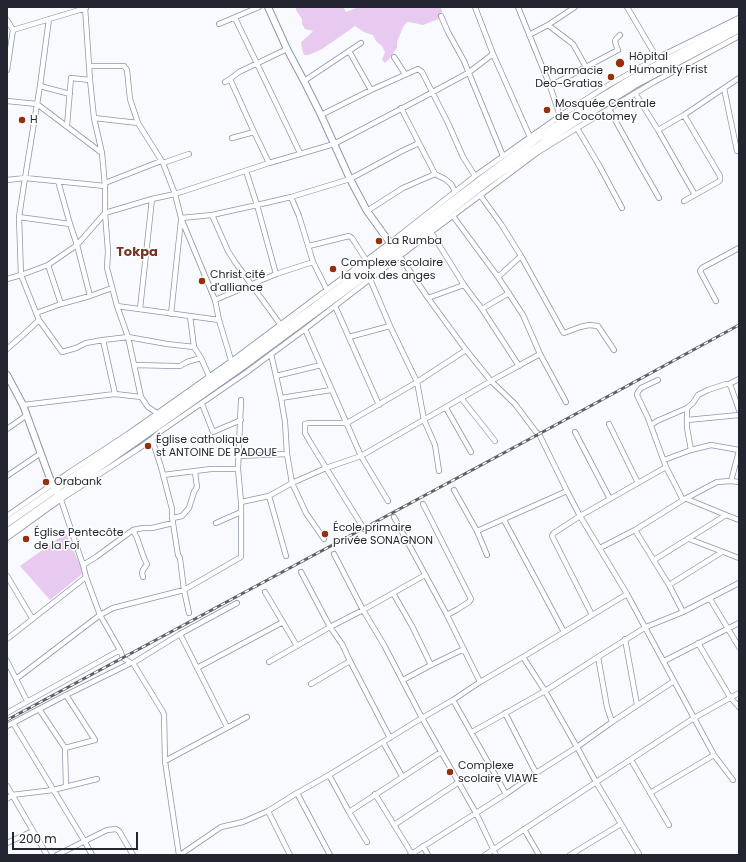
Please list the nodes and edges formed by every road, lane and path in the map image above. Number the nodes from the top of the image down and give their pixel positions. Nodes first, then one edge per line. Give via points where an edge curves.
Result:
1 (85, 7) edge
2 (259, 7) edge
3 (268, 7) edge
4 (475, 7) edge
5 (518, 7) edge
6 (575, 7) edge
7 (627, 7) edge
8 (441, 16) dead end
9 (235, 18) junction
10 (739, 18) edge
11 (49, 19) junction
12 (7, 20) edge
13 (739, 23) edge
14 (219, 24) dead end
15 (548, 25) junction
16 (739, 29) edge
17 (13, 30) junction
18 (529, 35) junction
19 (620, 35) dead end
20 (739, 36) edge
21 (361, 43) dead end
22 (287, 49) junction
23 (349, 51) junction
24 (493, 54) junction
25 (394, 57) dead end
26 (657, 58) junction
27 (257, 63) junction
28 (89, 66) junction
29 (586, 67) junction
30 (7, 70) edge
31 (468, 73) junction
32 (404, 74) junction
33 (739, 78) edge
34 (90, 80) junction
35 (304, 81) junction
36 (40, 86) junction
37 (550, 86) junction
38 (724, 88) junction
39 (371, 90) junction
40 (432, 92) junction
41 (635, 93) junction
42 (70, 94) junction
43 (7, 101) edge
44 (37, 104) junction
45 (401, 108) junction
46 (609, 109) junction
47 (321, 115) junction
48 (684, 115) junction
49 (560, 116) junction
50 (94, 118) junction
51 (138, 124) junction
52 (67, 126) junction
53 (577, 128) junction
54 (658, 130) junction
55 (254, 132) junction
56 (530, 137) junction
57 (232, 138) dead end
58 (419, 143) junction
59 (334, 144) junction
60 (737, 151) dead end
61 (102, 153) junction
62 (300, 153) junction
63 (189, 154) dead end
64 (503, 156) junction
65 (162, 162) junction
66 (269, 163) junction
67 (246, 171) junction
68 (435, 174) junction
69 (475, 176) junction
70 (25, 178) junction
71 (350, 179) junction
72 (7, 180) edge
73 (58, 182) junction
74 (105, 185) junction
75 (456, 191) junction
76 (175, 194) junction
77 (480, 195) junction
78 (695, 195) junction
79 (291, 197) junction
80 (659, 198) dead end
81 (152, 199) junction
82 (684, 201) dead end
83 (257, 205) junction
84 (622, 208) dead end
85 (367, 211) junction
86 (105, 213) junction
87 (212, 215) junction
88 (453, 216) junction
89 (19, 217) junction
90 (182, 218) junction
91 (70, 224) junction
92 (431, 232) junction
93 (77, 245) junction
94 (309, 246) junction
95 (739, 248) edge
96 (395, 250) junction
97 (521, 256) junction
98 (366, 260) junction
99 (313, 262) junction
100 (48, 265) junction
101 (276, 274) junction
102 (21, 275) junction
103 (498, 277) junction
104 (7, 279) edge
105 (370, 279) junction
106 (251, 285) junction
107 (464, 285) junction
108 (112, 288) junction
109 (327, 290) junction
110 (509, 293) junction
111 (90, 296) junction
112 (428, 298) junction
113 (215, 300) junction
114 (716, 301) dead end
115 (61, 304) junction
116 (117, 306) junction
117 (335, 306) junction
118 (140, 309) junction
119 (482, 309) junction
120 (36, 312) junction
121 (171, 314) junction
122 (190, 316) junction
123 (38, 320) junction
124 (219, 320) junction
125 (280, 324) junction
126 (390, 326) junction
127 (306, 329) junction
128 (128, 337) junction
129 (349, 337) junction
130 (103, 340) junction
131 (194, 346) junction
132 (7, 349) edge
133 (466, 350) junction
134 (614, 350) dead end
135 (271, 354) junction
136 (540, 354) junction
137 (201, 358) junction
138 (231, 360) junction
139 (134, 365) junction
140 (321, 365) junction
141 (519, 366) junction
142 (7, 375) edge
143 (209, 376) junction
144 (276, 376) junction
145 (739, 379) edge
146 (658, 380) dead end
147 (491, 381) junction
148 (417, 382) junction
149 (729, 384) junction
150 (9, 385) edge
151 (332, 390) junction
152 (115, 394) junction
153 (141, 397) junction
154 (281, 398) junction
155 (461, 398) junction
156 (241, 400) dead end
157 (566, 402) dead end
158 (202, 404) junction
159 (23, 405) junction
160 (379, 405) junction
161 (446, 408) junction
162 (687, 408) junction
163 (739, 410) edge
164 (157, 413) junction
165 (26, 414) junction
166 (739, 415) edge
167 (241, 420) junction
168 (424, 420) junction
169 (687, 420) junction
170 (347, 423) junction
171 (609, 424) dead end
172 (651, 425) junction
173 (7, 429) edge
174 (575, 432) dead end
175 (152, 439) junction
176 (495, 441) dead end
177 (691, 450) junction
178 (739, 450) edge
179 (471, 452) dead end
180 (41, 453) junction
181 (287, 454) junction
182 (239, 456) junction
183 (361, 456) junction
184 (664, 460) junction
185 (666, 467) junction
186 (326, 468) junction
187 (238, 469) junction
188 (439, 471) dead end
189 (195, 472) junction
190 (163, 475) junction
191 (7, 476) edge
192 (731, 481) junction
193 (739, 482) edge
194 (292, 483) junction
195 (638, 483) junction
196 (54, 487) junction
197 (454, 490) dead end
198 (567, 492) junction
199 (269, 496) junction
200 (60, 497) junction
201 (610, 499) junction
202 (685, 499) junction
203 (388, 501) dead end
204 (241, 502) junction
205 (423, 504) dead end
206 (241, 512) junction
207 (7, 516) edge
208 (580, 516) junction
209 (726, 516) junction
210 (394, 517) dead end
211 (504, 520) junction
212 (739, 520) edge
213 (7, 523) edge
214 (174, 523) junction
215 (216, 523) dead end
216 (364, 528) dead end
217 (133, 530) junction
218 (635, 530) junction
219 (477, 531) junction
220 (7, 532) edge
221 (7, 538) edge
222 (324, 539) dead end
223 (689, 539) junction
224 (600, 548) junction
225 (722, 552) junction
226 (334, 554) dead end
227 (487, 555) dead end
228 (286, 556) dead end
229 (739, 558) edge
230 (654, 560) junction
231 (83, 565) junction
232 (301, 572) dead end
233 (425, 575) junction
234 (7, 576) edge
235 (86, 577) junction
236 (143, 577) dead end
237 (739, 583) edge
238 (669, 585) junction
239 (184, 590) junction
240 (265, 592) dead end
241 (393, 593) junction
242 (627, 594) junction
243 (710, 599) junction
244 (238, 603) dead end
245 (363, 610) junction
246 (683, 612) junction
247 (189, 613) dead end
248 (100, 615) junction
249 (447, 615) junction
250 (592, 615) junction
251 (32, 618) junction
252 (283, 622) junction
253 (739, 623) edge
254 (330, 627) junction
255 (646, 627) junction
256 (728, 629) junction
257 (564, 632) junction
258 (180, 634) junction
259 (7, 639) edge
260 (625, 639) junction
261 (698, 643) junction
262 (297, 646) junction
263 (739, 647) edge
264 (464, 649) junction
265 (120, 650) junction
266 (522, 657) junction
267 (598, 657) junction
268 (7, 661) edge
269 (350, 661) junction
270 (664, 661) junction
271 (269, 662) dead end
272 (132, 663) junction
273 (431, 665) junction
274 (197, 668) junction
275 (16, 679) junction
276 (403, 680) junction
277 (674, 681) junction
278 (480, 682) junction
279 (311, 684) dead end
280 (545, 691) junction
281 (739, 693) edge
282 (66, 695) junction
283 (730, 697) junction
284 (453, 700) junction
285 (27, 701) junction
286 (637, 705) junction
287 (739, 707) edge
288 (39, 709) junction
289 (7, 713) edge
290 (505, 713) junction
291 (247, 716) dead end
292 (422, 718) junction
293 (694, 718) junction
294 (612, 722) junction
295 (13, 723) junction
296 (7, 726) edge
297 (227, 727) junction
298 (472, 732) junction
299 (390, 738) junction
300 (383, 742) junction
301 (578, 747) junction
302 (64, 748) junction
303 (441, 752) junction
304 (714, 755) junction
305 (631, 760) junction
306 (165, 761) junction
307 (536, 773) junction
308 (329, 775) junction
309 (402, 776) junction
310 (97, 780) dead end
311 (733, 780) dead end
312 (458, 782) junction
313 (596, 782) junction
314 (7, 786) edge
315 (66, 787) junction
316 (53, 790) junction
317 (297, 792) junction
318 (650, 793) junction
319 (375, 794) junction
320 (506, 794) junction
321 (12, 795) junction
322 (7, 799) edge
323 (268, 811) junction
324 (349, 812) junction
325 (476, 813) junction
326 (621, 824) junction
327 (394, 825) junction
328 (669, 825) dead end
329 (524, 829) junction
330 (33, 831) junction
331 (86, 842) junction
332 (367, 842) dead end
333 (7, 843) edge
334 (423, 846) junction
335 (493, 850) junction
336 (411, 854) edge
337 (639, 854) dead end
338 (47, 855) edge
339 (57, 855) edge
340 (92, 855) edge
341 (133, 855) edge
342 (180, 855) edge
343 (290, 855) edge
344 (330, 855) edge
345 (428, 855) edge
346 (485, 855) edge
347 (496, 855) edge
348 (539, 855) edge
349 (570, 855) edge

1 - 11 street
1 - 28 street
2 - 9 street
3 - 22 main road
4 - 24 street
5 - 18 street
6 - 15 street
7 - 26 street
8 - 31 street
9 - 14 street
9 - 27 street
10 - 26 street
11 - 17 street
11 - 36 street
12 - 17 street
13 - 96 highway via 643,73 564,120 482,178
15 - 18 street
15 - 29 street via 573,44
16 - 96 highway via 652,76 543,142
17 - 30 street
18 - 37 street
19 - 29 street via 615,41 618,50
20 - 41 street
21 - 23 street
22 - 27 street
22 - 35 main road
23 - 35 street
23 - 39 street
24 - 31 street
24 - 56 street
25 - 32 street
26 - 49 street
27 - 55 street via 227,80
27 - 62 street
28 - 34 street
28 - 51 street via 124,66
29 - 37 street
31 - 40 street
31 - 64 street
32 - 39 street
32 - 40 street via 418,69
33 - 38 street
34 - 42 street via 71,78
34 - 50 street
35 - 47 main road
36 - 42 street
36 - 44 street
37 - 49 street
38 - 48 street
38 - 60 street
39 - 47 street
40 - 45 street
40 - 69 street via 463,157
41 - 46 street
41 - 54 street
42 - 52 street
43 - 44 street
44 - 52 street
44 - 70 street
45 - 58 street
45 - 59 street
46 - 53 street
46 - 80 street
47 - 59 main road
48 - 54 street
48 - 78 street via 720,176 718,182
49 - 56 street
50 - 51 street
50 - 61 street
51 - 65 street
52 - 61 street
53 - 77 street via 538,152
53 - 84 street
54 - 78 street
55 - 57 street
55 - 66 street
56 - 64 street
58 - 68 street
58 - 71 street
59 - 62 street
59 - 71 main road
61 - 74 street
62 - 66 street
63 - 65 street
64 - 69 street
65 - 74 street
65 - 76 street
66 - 67 street
67 - 76 street
67 - 83 street
68 - 75 street via 445,179
68 - 85 street via 403,188
69 - 75 street
70 - 72 street
70 - 73 street
70 - 89 street
71 - 79 street
71 - 85 main road
73 - 74 street
73 - 91 street
74 - 86 street
75 - 96 street
76 - 81 street
76 - 90 street
77 - 88 street
77 - 97 street
78 - 82 street
79 - 83 street
79 - 94 street
81 - 86 street
81 - 118 street
83 - 87 street
83 - 101 street
85 - 96 main road
86 - 93 street
86 - 108 street via 107,268
87 - 90 street
87 - 106 street via 228,250
88 - 92 street
88 - 103 street
89 - 91 street
89 - 102 street
90 - 113 street
90 - 121 street
91 - 93 street
92 - 96 street
92 - 107 street
93 - 100 street
93 - 111 street
94 - 98 street via 348,236
94 - 99 street
95 - 114 street via 700,271
96 - 98 street
96 - 105 street
96 - 112 street
96 - 196 highway via 131,438
96 - 200 highway via 243,366
97 - 103 street
97 - 134 street via 563,332 589,325 598,326
98 - 109 street
99 - 101 street
99 - 109 street
100 - 102 street
100 - 115 street
101 - 106 street
102 - 104 street
102 - 120 street
103 - 110 street
105 - 117 street
105 - 126 street
106 - 113 street
106 - 125 street
107 - 112 street
107 - 119 street
108 - 111 street
108 - 116 street
109 - 125 street
110 - 119 street
110 - 136 street via 523,314
111 - 115 street
112 - 133 street
113 - 124 street
115 - 120 street
116 - 118 street
116 - 128 street
117 - 127 street
117 - 129 street
118 - 121 street
119 - 141 street
120 - 123 street
121 - 122 street
122 - 124 street
122 - 131 street
123 - 130 street via 62,352
123 - 132 street
124 - 138 street
125 - 138 street
126 - 129 street
126 - 148 street
127 - 135 street
127 - 140 street
128 - 130 street
128 - 131 street
128 - 139 street
129 - 160 street
130 - 152 street
131 - 137 street
133 - 147 street
133 - 148 street
135 - 144 street
135 - 158 street
136 - 141 street
136 - 157 street
137 - 139 street via 180,366
137 - 143 street
138 - 143 street
139 - 153 street
140 - 144 street
140 - 151 street
141 - 147 street
142 - 150 main road
143 - 164 street
144 - 154 street
145 - 149 street
146 - 172 street via 641,388 637,395
147 - 155 street
147 - 198 street via 515,404 539,434
148 - 160 street
148 - 168 street
149 - 162 street via 708,390
149 - 163 street
150 - 159 main road
151 - 154 street
151 - 170 street
152 - 153 street
152 - 159 street
153 - 164 street via 148,407
154 - 181 street
155 - 161 street
155 - 176 street
156 - 167 street
158 - 167 street via 213,432
158 - 175 street
159 - 165 main road
160 - 170 street
161 - 168 street
161 - 179 street
162 - 169 street
162 - 172 street
164 - 196 street
165 - 173 street
165 - 180 main road
166 - 169 street
167 - 182 street
168 - 183 street
168 - 188 street via 434,445
169 - 177 street
170 - 183 street
170 - 186 street via 305,424 305,433
171 - 195 street
172 - 184 street
174 - 201 street
175 - 190 street
175 - 200 street
177 - 178 street via 711,445
177 - 184 street
178 - 192 street
180 - 191 street
180 - 196 main road
181 - 182 street
181 - 194 street
182 - 187 street
183 - 186 street
183 - 203 street
184 - 185 street
185 - 195 street
185 - 202 street
186 - 194 street
186 - 216 street
187 - 189 street
187 - 204 street
189 - 190 street
189 - 214 street via 197,487 189,508 182,516 173,518
190 - 214 street
192 - 193 street
192 - 202 street via 717,482
194 - 199 street
194 - 222 street via 306,513
195 - 201 street
196 - 200 main road
196 - 207 street
196 - 213 highway
197 - 219 street
198 - 208 street
198 - 211 street
199 - 204 street
199 - 228 street
200 - 220 highway
200 - 221 street
200 - 231 street
201 - 208 street
202 - 209 street
202 - 218 street
204 - 206 street
205 - 249 street via 471,599
206 - 215 street
206 - 239 street via 241,557
208 - 224 street
208 - 250 street via 552,536
209 - 212 street
209 - 223 street
210 - 233 street
211 - 219 street
211 - 257 street
214 - 217 street
214 - 239 street
217 - 231 street
217 - 236 street via 147,564 143,570
218 - 224 street
218 - 230 street
219 - 227 street
223 - 225 street
223 - 230 street
224 - 242 street
225 - 229 street
225 - 238 street
226 - 245 street
230 - 238 street
231 - 235 street
232 - 254 street
233 - 241 street
233 - 249 street
234 - 251 street
235 - 248 street
235 - 251 street
237 - 243 street
238 - 246 street
239 - 247 street
239 - 248 street via 113,608
240 - 252 street
241 - 245 street
241 - 273 street
242 - 250 street
242 - 255 street
243 - 246 street
243 - 256 street
244 - 258 street
245 - 254 street
245 - 276 street
246 - 255 street
248 - 265 street
248 - 275 street
249 - 264 street
250 - 257 street
251 - 259 street
252 - 262 street
252 - 274 street
253 - 256 street
254 - 262 street
254 - 269 street
255 - 260 street
255 - 270 street
256 - 261 street
256 - 263 street
257 - 266 street
258 - 272 street
258 - 274 street
260 - 267 street
260 - 286 street
261 - 270 street
261 - 283 street
262 - 271 street
264 - 273 street
264 - 278 street
265 - 272 street via 123,658
265 - 285 street
266 - 278 street
266 - 280 street
267 - 280 street
267 - 294 street
268 - 275 street
269 - 279 street
269 - 299 street
270 - 277 street
272 - 282 street
272 - 306 street via 163,712
273 - 276 street
274 - 297 street
275 - 285 street
276 - 292 street
277 - 286 street
277 - 293 street
278 - 284 street
280 - 290 street
280 - 301 street
281 - 283 street
282 - 288 street
282 - 302 street via 94,740
283 - 287 street
283 - 293 street
284 - 292 street
284 - 298 street
285 - 289 street
286 - 294 street
288 - 295 street
288 - 302 street
290 - 298 street
290 - 307 street
291 - 297 street
292 - 299 street
292 - 303 street
293 - 304 street
293 - 305 street
294 - 301 street
295 - 296 street
295 - 316 street
297 - 306 street
298 - 320 street
299 - 300 street
300 - 308 street
300 - 309 street
301 - 307 street
301 - 313 street
302 - 315 street
303 - 309 street
303 - 312 street
304 - 311 street
304 - 318 street
305 - 313 street
305 - 318 street
306 - 342 street
307 - 320 street
308 - 317 street
308 - 324 street
309 - 319 street
310 - 315 street
312 - 325 street
312 - 327 street
313 - 326 street
313 - 329 street
314 - 321 street
315 - 316 street
316 - 321 street
316 - 331 street
317 - 323 street
317 - 344 street
318 - 328 street
319 - 324 street
319 - 327 street
320 - 325 street
321 - 322 street
321 - 330 street
323 - 342 street via 243,822 221,827
323 - 343 street
324 - 332 street
325 - 334 street
325 - 335 street
326 - 337 street
326 - 349 street
327 - 336 street
329 - 335 street
329 - 348 street
330 - 333 street
330 - 338 street
331 - 339 street
331 - 340 street
331 - 341 street via 116,828
334 - 336 street
334 - 345 street
335 - 346 street
335 - 347 street

